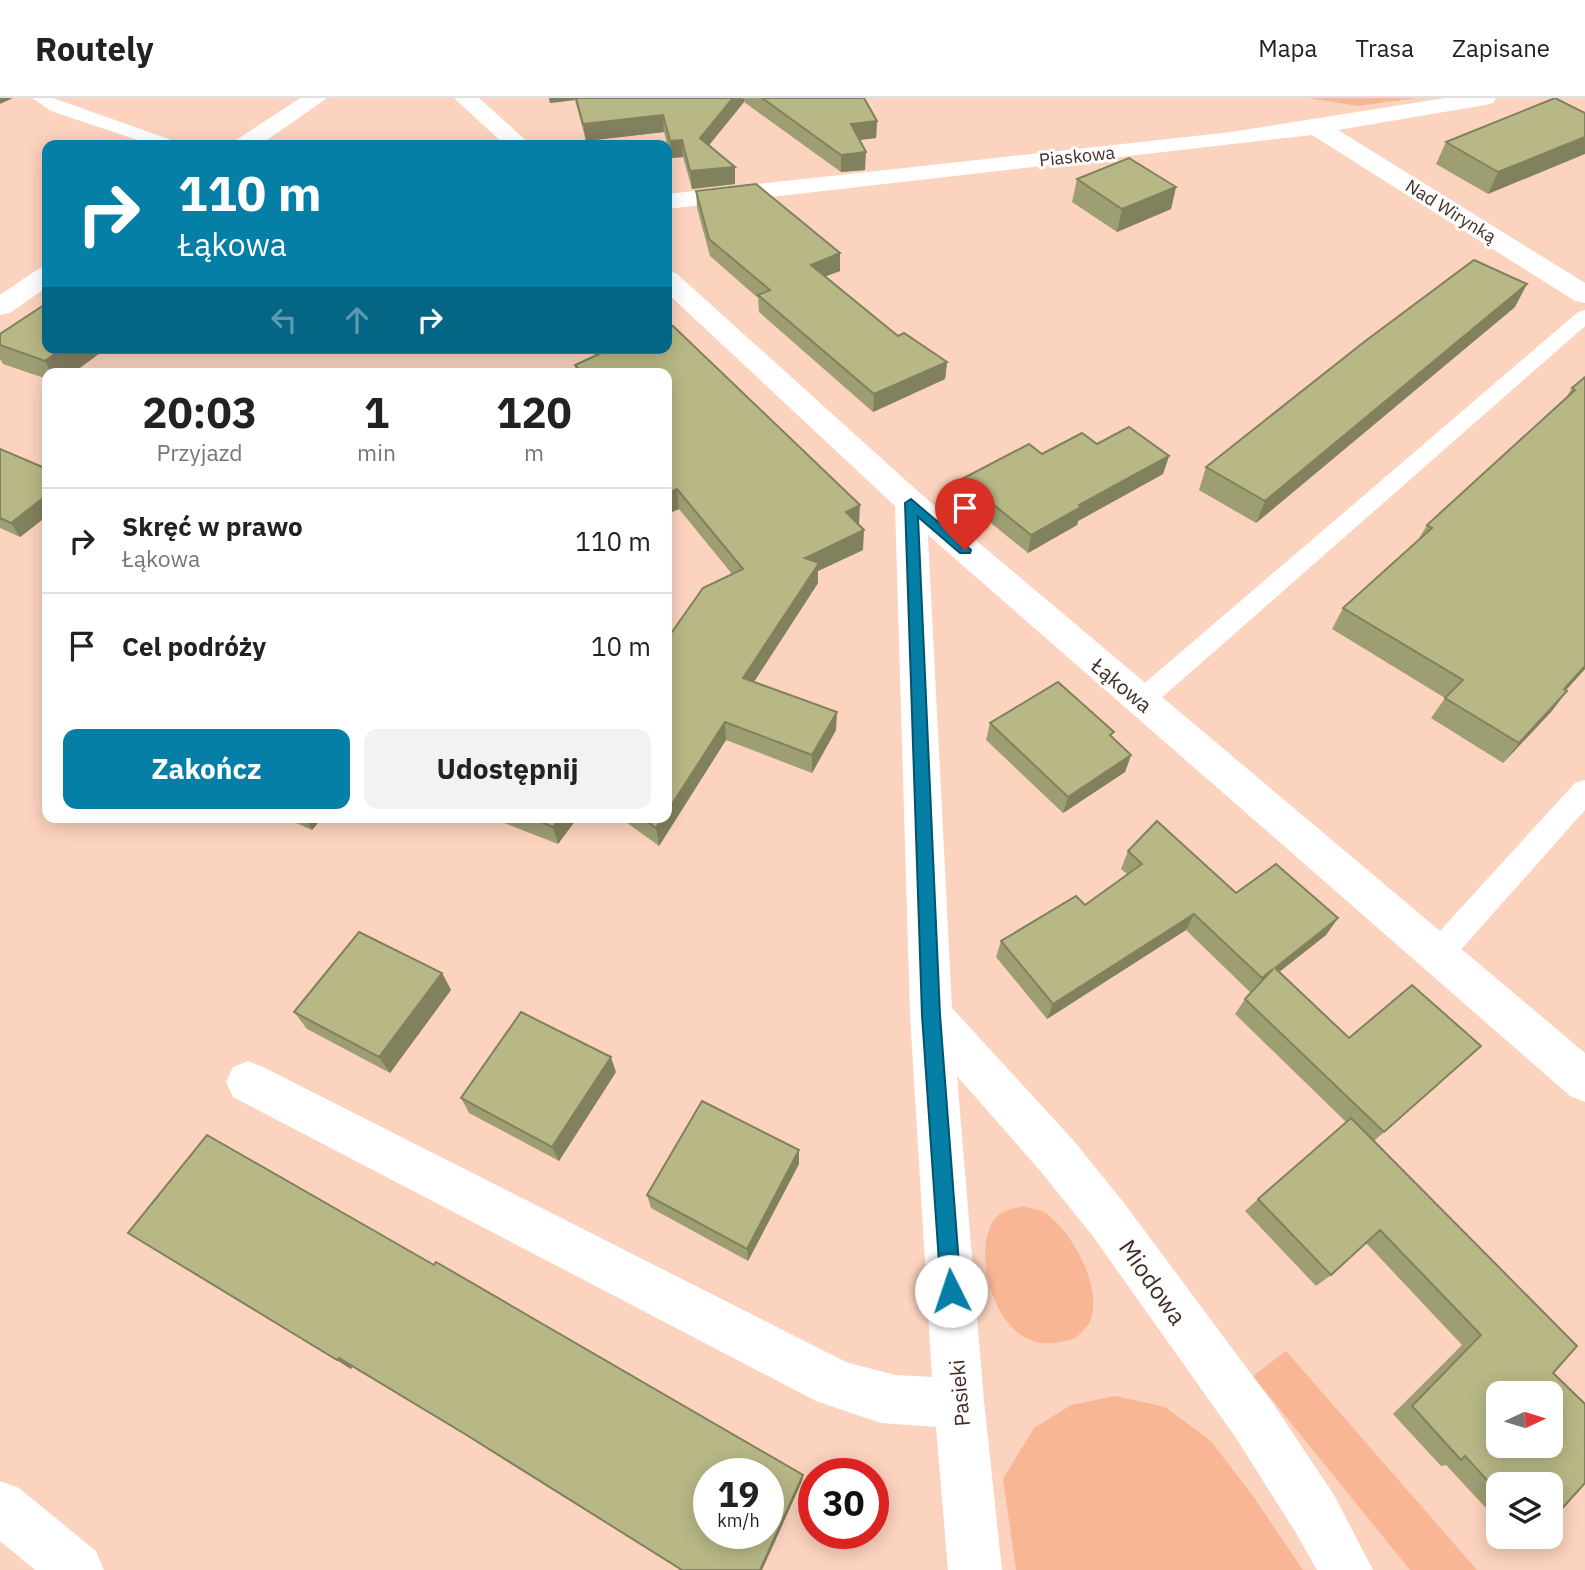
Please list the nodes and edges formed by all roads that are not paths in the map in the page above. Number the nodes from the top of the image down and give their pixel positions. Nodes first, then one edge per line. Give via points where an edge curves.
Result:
1 (40, 98) edge
2 (316, 98) edge
3 (465, 98) edge
4 (1485, 98) edge
5 (1316, 127) junction
6 (153, 140) edge
7 (252, 140) edge
8 (513, 140) edge
9 (672, 201) edge
10 (42, 278) edge
11 (672, 284) edge
12 (1585, 295) edge
13 (0, 307) edge
14 (1585, 316) edge
15 (911, 503) junction
16 (1140, 701) junction
17 (1585, 791) edge
18 (1438, 954) junction
19 (931, 1015) junction
20 (1585, 1081) edge
21 (248, 1083) dead end
22 (959, 1401) junction
23 (0, 1507) edge
24 (77, 1570) edge
25 (975, 1570) edge
26 (1346, 1570) edge

1 - 6 lane
2 - 7 street
3 - 8 street
4 - 5 street, Piaskowa
5 - 9 street, Piaskowa
5 - 12 street, Nad Wirynką
10 - 13 street
11 - 15 street, Łąkowa
14 - 16 lane
15 - 16 street, Łąkowa
15 - 19 street, Pasieki
16 - 18 street, Łąkowa
17 - 18 lane
18 - 20 street, Łąkowa
19 - 22 street, Pasieki
19 - 26 street, Miodowa via 1108,1219 1254,1420
21 - 22 street via 834,1383 872,1398 912,1404
22 - 25 street, Pasieki
23 - 24 street

